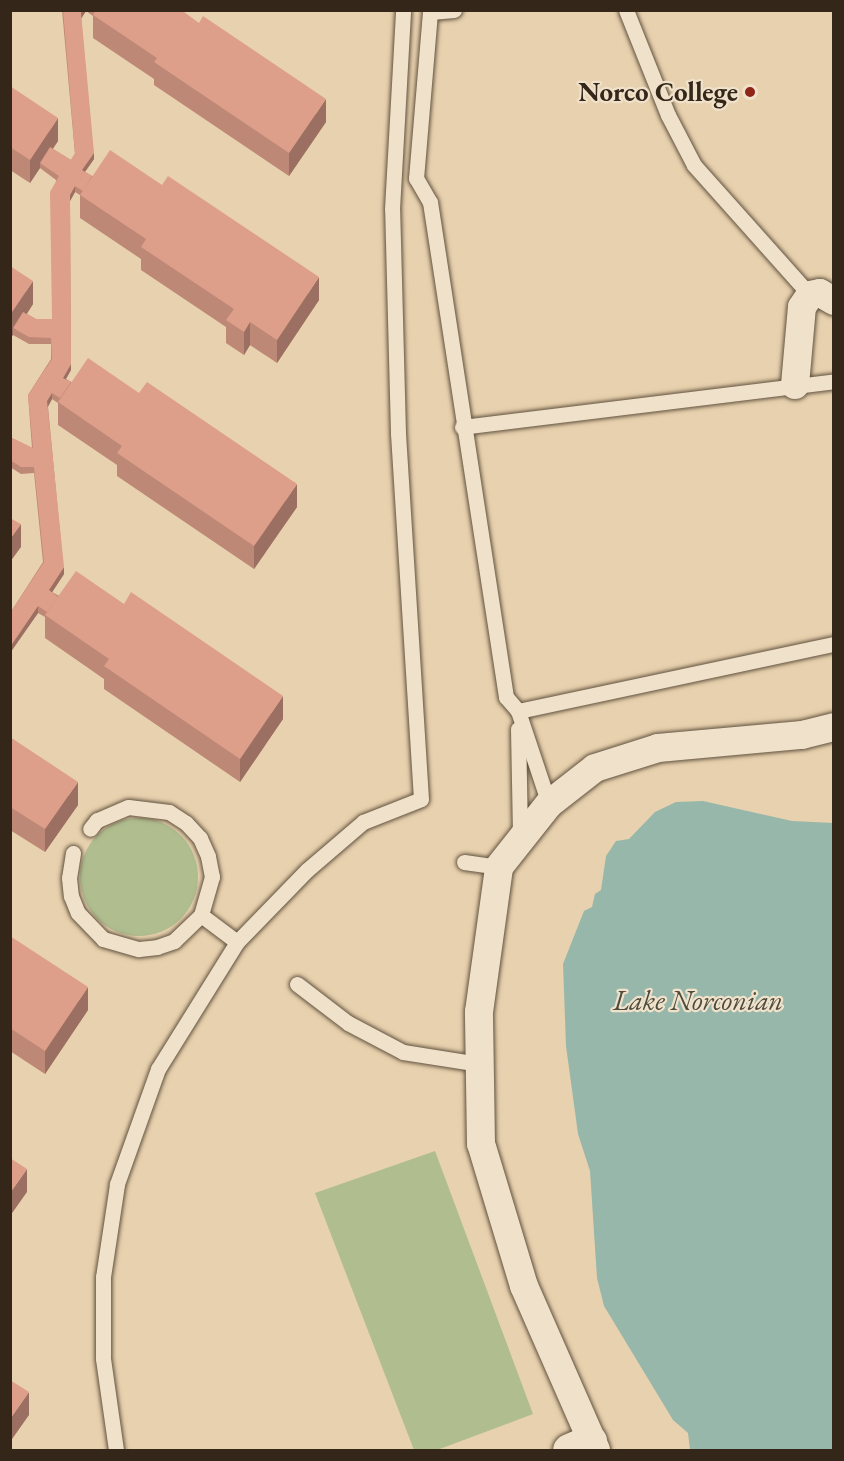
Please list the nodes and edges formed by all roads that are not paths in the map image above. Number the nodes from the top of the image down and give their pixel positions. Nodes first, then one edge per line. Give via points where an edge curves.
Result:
1 (403, 10) edge
2 (454, 10) edge
3 (626, 10) edge
4 (822, 298) edge
5 (834, 381) edge
6 (795, 385) junction
7 (462, 427) junction
8 (834, 644) edge
9 (518, 711) junction
10 (834, 728) edge
11 (549, 804) junction
12 (90, 829) dead end
13 (520, 841) junction
14 (73, 853) dead end
15 (464, 862) dead end
16 (499, 867) junction
17 (201, 915) junction
18 (237, 942) junction
19 (297, 984) dead end
20 (480, 1064) junction
21 (585, 1447) edge
22 (116, 1450) edge

1 - 18 lane via 392,209 398,433 421,799 363,822 307,870
2 - 7 lane via 430,12 416,178 430,202
3 - 4 lane via 668,115 694,165
4 - 6 street via 802,307
5 - 6 lane
6 - 7 lane
7 - 9 lane via 506,698
8 - 9 lane
9 - 11 lane
9 - 13 lane
10 - 11 street via 802,735 658,748 595,768
11 - 13 street
12 - 17 lane via 97,820 128,807 169,812 186,823 204,847 212,877
13 - 16 street
14 - 17 lane via 71,896 78,913 103,939 129,948 157,947 174,940
15 - 16 lane
16 - 20 street via 479,1012
17 - 18 lane
18 - 22 lane via 158,1069 117,1184 104,1277 103,1324 103,1359
19 - 20 lane via 348,1023 403,1053
20 - 21 street via 480,1144 524,1286

